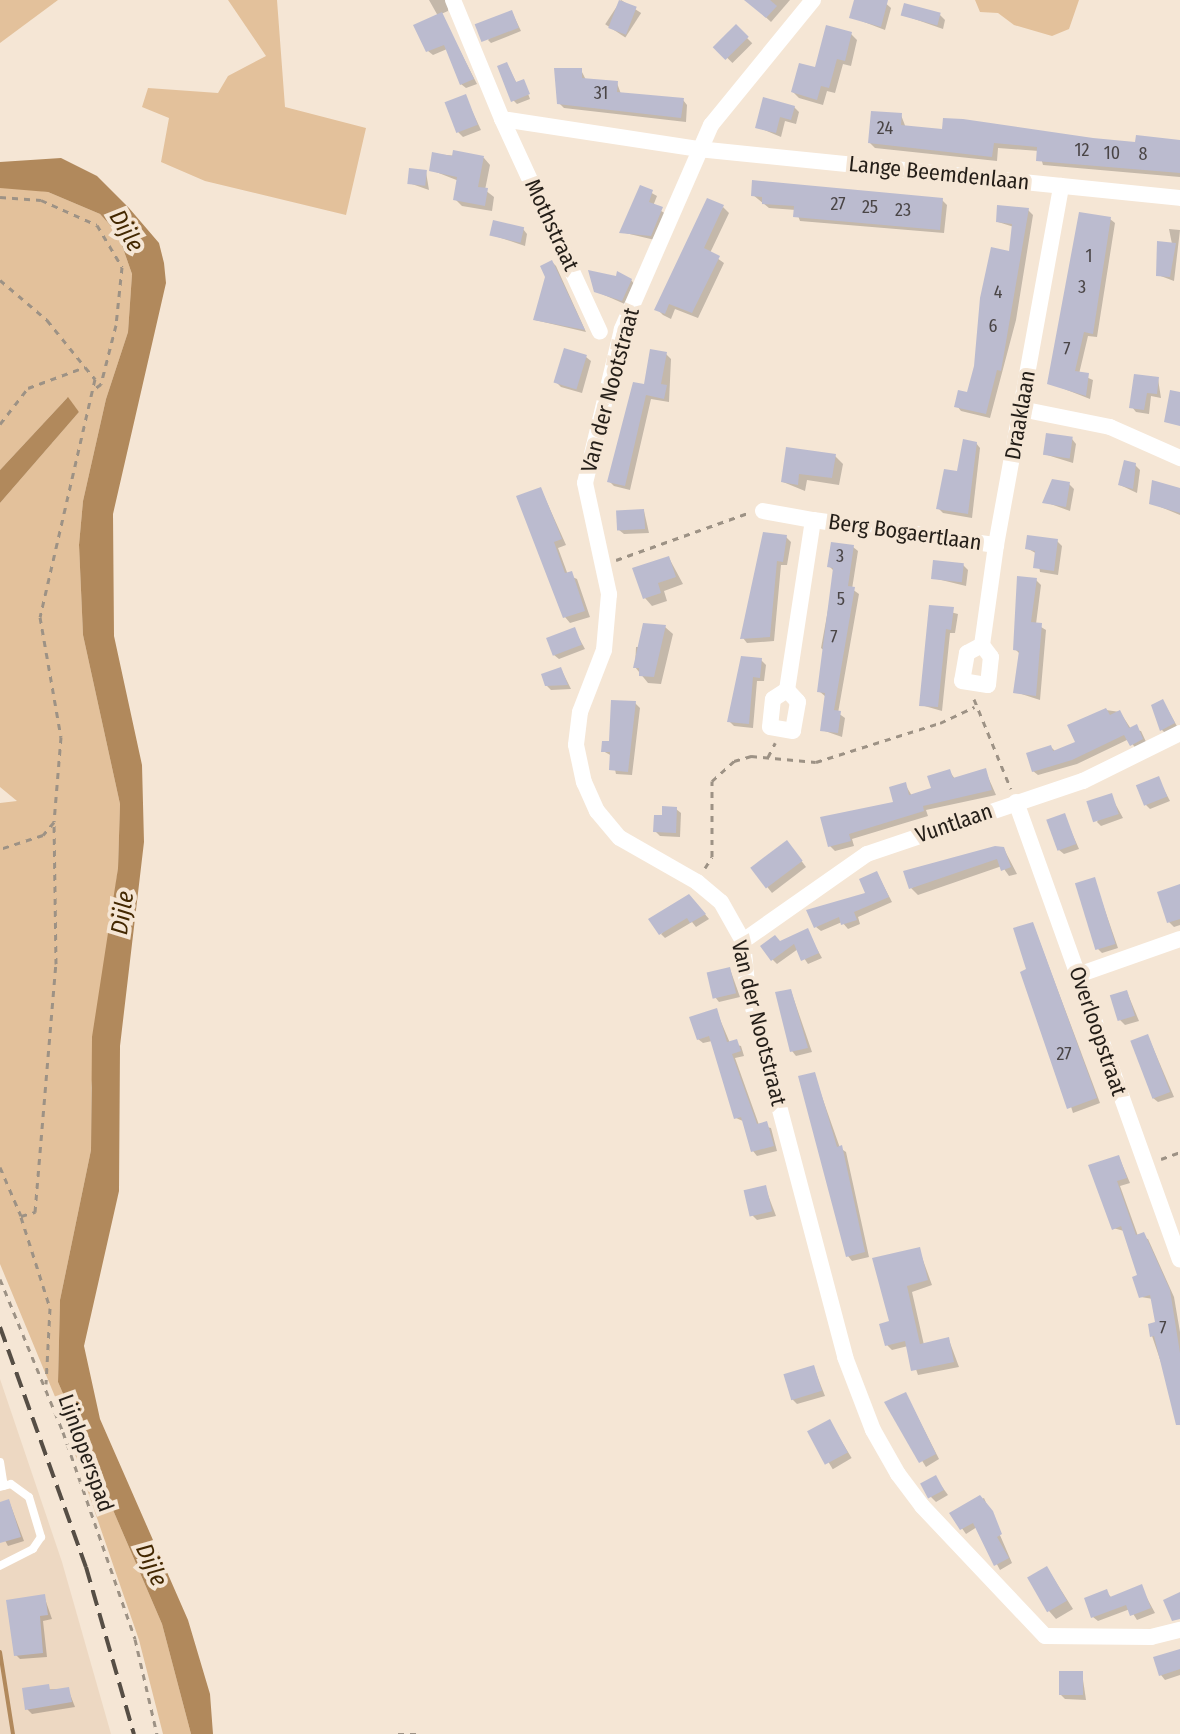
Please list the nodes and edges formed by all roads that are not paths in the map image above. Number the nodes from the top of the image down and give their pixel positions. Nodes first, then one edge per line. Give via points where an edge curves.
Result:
1 (453, 0) edge
2 (813, 0) edge
3 (502, 119) junction
4 (698, 149) junction
5 (1061, 186) junction
6 (1180, 198) edge
7 (600, 332) dead end
8 (1021, 409) junction
9 (1180, 458) edge
10 (763, 511) road end
11 (813, 520) junction
12 (996, 545) junction
13 (975, 683) road end
14 (787, 690) dead end
15 (1180, 733) edge
16 (1016, 802) junction
17 (1180, 939) edge
18 (743, 941) junction
19 (1078, 975) junction
20 (1180, 1260) edge
21 (0, 1462) edge
22 (2, 1487) edge
23 (0, 1566) edge
24 (1180, 1630) edge

1 - 3 street, Mothstraat
2 - 4 street, Van der Nootstraat via 711,125
3 - 4 street
3 - 7 street, Mothstraat
4 - 5 street, Lange Beemdenlaan
4 - 18 street, Van der Nootstraat via 622,329 585,483 585,501 605,564 608,625 580,712 576,745 597,811 620,838 697,882 721,902
5 - 6 street, Lange Beemdenlaan
5 - 8 street, Draaklaan
8 - 9 street via 1110,427
8 - 12 street, Draaklaan
10 - 11 street, Berg Bogaertlaan
11 - 12 street, Berg Bogaertlaan
11 - 14 street, Berg Bogaertlaan
12 - 13 street, Draaklaan via 982,645 967,653 962,681
15 - 16 street, Vuntlaan via 1083,781
16 - 18 street, Vuntlaan via 867,854
16 - 19 street, Overloopstraat
17 - 19 street
18 - 24 street, Van der Nootstraat via 751,1001 845,1357 873,1430 898,1474 1045,1636 1151,1637
19 - 20 street, Overloopstraat
21 - 22 lane
22 - 23 lane via 11,1484 29,1497 41,1537 33,1549

